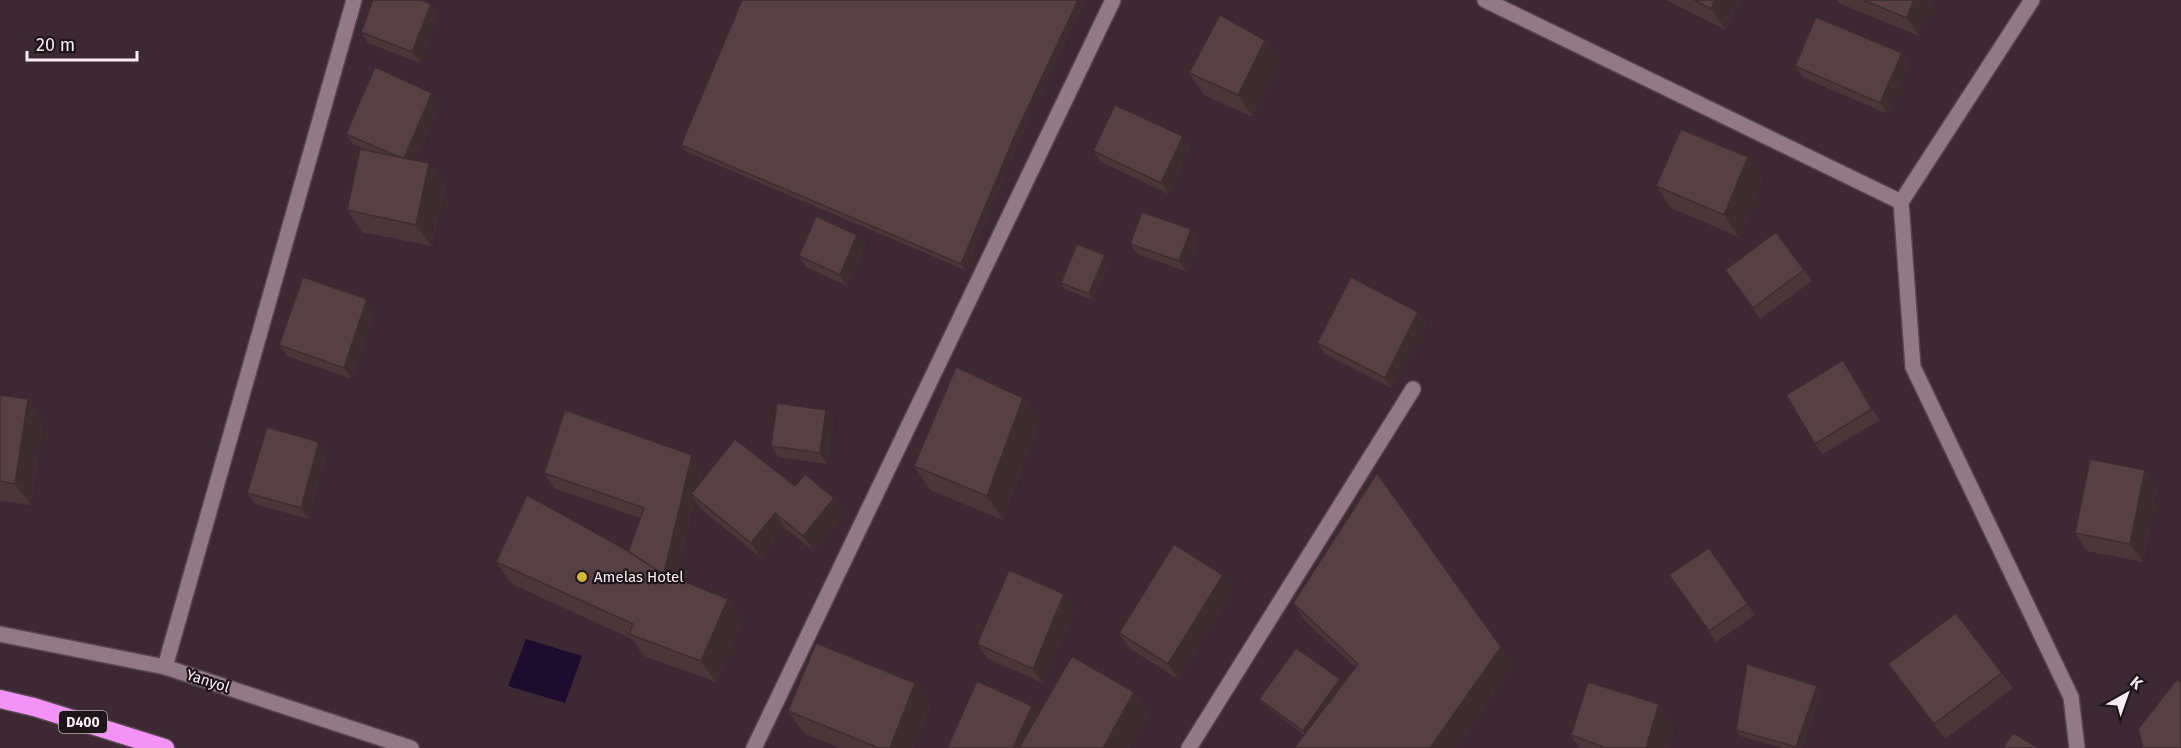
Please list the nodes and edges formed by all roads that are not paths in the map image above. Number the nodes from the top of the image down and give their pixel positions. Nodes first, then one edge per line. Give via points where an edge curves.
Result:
1 (354, 0) edge
2 (1113, 0) edge
3 (1485, 0) edge
4 (2032, 0) edge
5 (1901, 202) junction
6 (1413, 389) dead end
7 (0, 634) edge
8 (165, 666) junction
9 (0, 699) edge
10 (165, 748) edge
11 (411, 748) edge
12 (754, 748) edge
13 (1189, 748) edge
14 (2077, 748) edge

1 - 8 street
2 - 12 street
3 - 5 street
4 - 5 street
5 - 14 street via 1913,367 2071,697
6 - 13 street
7 - 8 street, Yanyol
8 - 11 street, Yanyol
9 - 10 highway, D400

